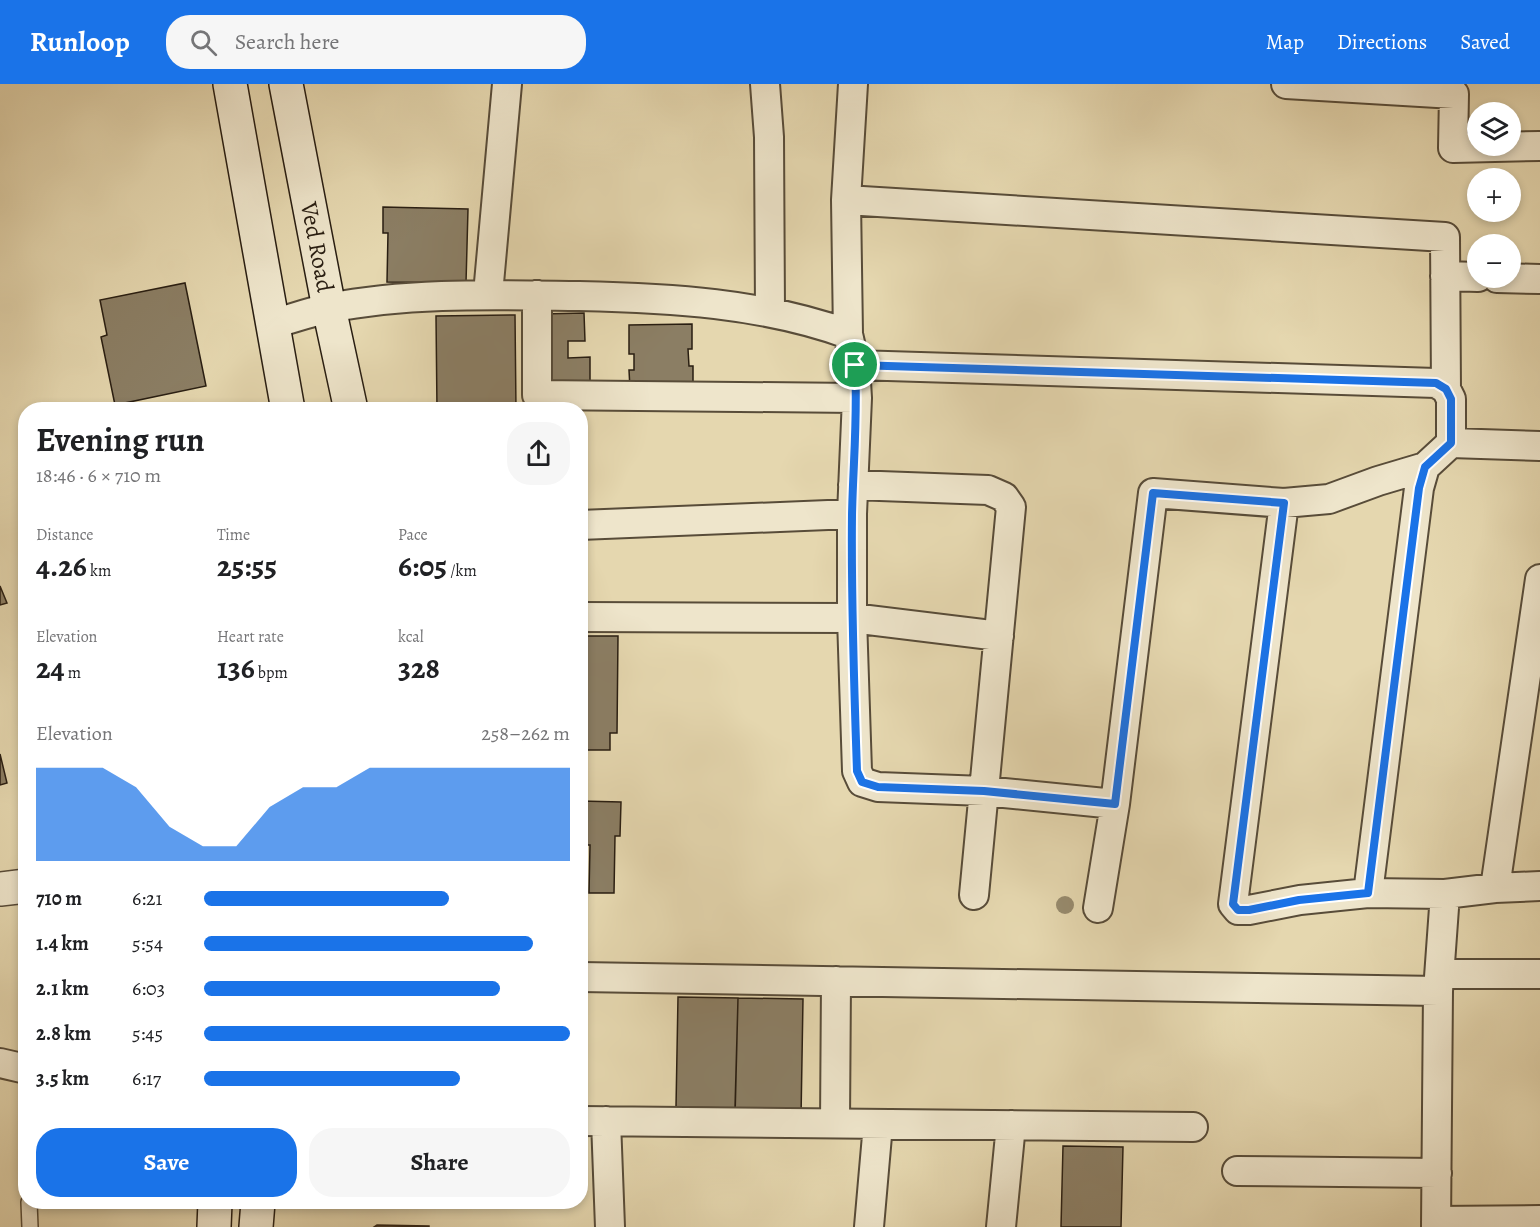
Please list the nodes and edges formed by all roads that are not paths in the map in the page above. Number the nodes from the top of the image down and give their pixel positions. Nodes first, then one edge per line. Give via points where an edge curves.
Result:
1 (230, 84) edge
2 (286, 84) edge
3 (507, 84) edge
4 (765, 84) edge
5 (853, 84) edge
6 (1286, 84) edge
7 (1540, 146) edge
8 (846, 200) junction
9 (1445, 276) junction
10 (1467, 277) edge
11 (1521, 279) edge
12 (1540, 279) edge
13 (488, 294) junction
14 (537, 296) junction
15 (329, 308) junction
16 (770, 312) junction
17 (272, 324) junction
18 (848, 334) junction
19 (855, 365) junction
20 (1446, 389) junction
21 (857, 398) junction
22 (287, 402) edge
23 (349, 402) edge
24 (1451, 443) junction
25 (1540, 446) edge
26 (1425, 467) junction
27 (853, 485) junction
28 (1284, 503) junction
29 (852, 514) junction
30 (588, 525) edge
31 (1540, 579) edge
32 (588, 617) edge
33 (852, 618) junction
34 (999, 636) junction
35 (984, 791) junction
36 (1115, 804) junction
37 (1540, 886) edge
38 (18, 887) edge
39 (1495, 888) junction
40 (0, 889) edge
41 (1368, 893) junction
42 (1445, 894) junction
43 (974, 895) dead end
44 (1098, 908) dead end
45 (1540, 974) edge
46 (588, 977) edge
47 (836, 981) junction
48 (1439, 983) junction
49 (0, 1063) edge
50 (18, 1067) edge
51 (593, 1121) edge
52 (835, 1123) junction
53 (878, 1124) junction
54 (1011, 1125) junction
55 (1193, 1127) dead end
56 (1237, 1171) dead end
57 (1437, 1173) junction
58 (29, 1209) edge
59 (215, 1209) edge
60 (257, 1209) edge
61 (1540, 1220) edge
62 (1436, 1224) edge
63 (30, 1227) edge
64 (214, 1227) edge
65 (256, 1227) edge
66 (610, 1227) edge
67 (869, 1227) edge
68 (1001, 1227) edge

1 - 17 main road
2 - 15 main road, Ved Road
3 - 13 street
4 - 16 street
5 - 8 street
6 - 7 street via 1454,94 1453,148
8 - 9 street via 1445,237
8 - 18 street
9 - 10 street
9 - 20 street
11 - 12 street
13 - 14 street
13 - 15 street via 403,298
14 - 16 street via 652,298
14 - 21 street via 537,395
15 - 17 street
15 - 23 main road, Ved Road
16 - 18 street
17 - 22 main road
18 - 19 street
19 - 20 street via 1436,383
19 - 21 street
20 - 24 street via 1451,399
21 - 27 street
24 - 25 street
24 - 26 street
26 - 28 street via 1329,499
26 - 41 street via 1419,488
27 - 29 street
27 - 34 street via 988,490 1004,497 1011,507 1011,525
28 - 36 street via 1153,493
28 - 41 street via 1233,904 1238,910 1249,910
29 - 30 street
29 - 33 street
31 - 39 street
32 - 33 street
33 - 34 street
33 - 35 street via 857,771 862,782 878,787
34 - 35 street
35 - 36 street
35 - 43 street
36 - 44 street
37 - 39 street
38 - 40 main road
39 - 42 street
41 - 42 street
42 - 48 street
45 - 48 street
46 - 47 street
47 - 48 street
47 - 52 street
48 - 57 street
49 - 50 street
51 - 52 street
51 - 66 street
52 - 53 street
53 - 54 street
53 - 67 street
54 - 55 street
54 - 68 street
56 - 57 street
57 - 62 street
58 - 63 lane
59 - 64 main road
60 - 65 main road
61 - 62 street

